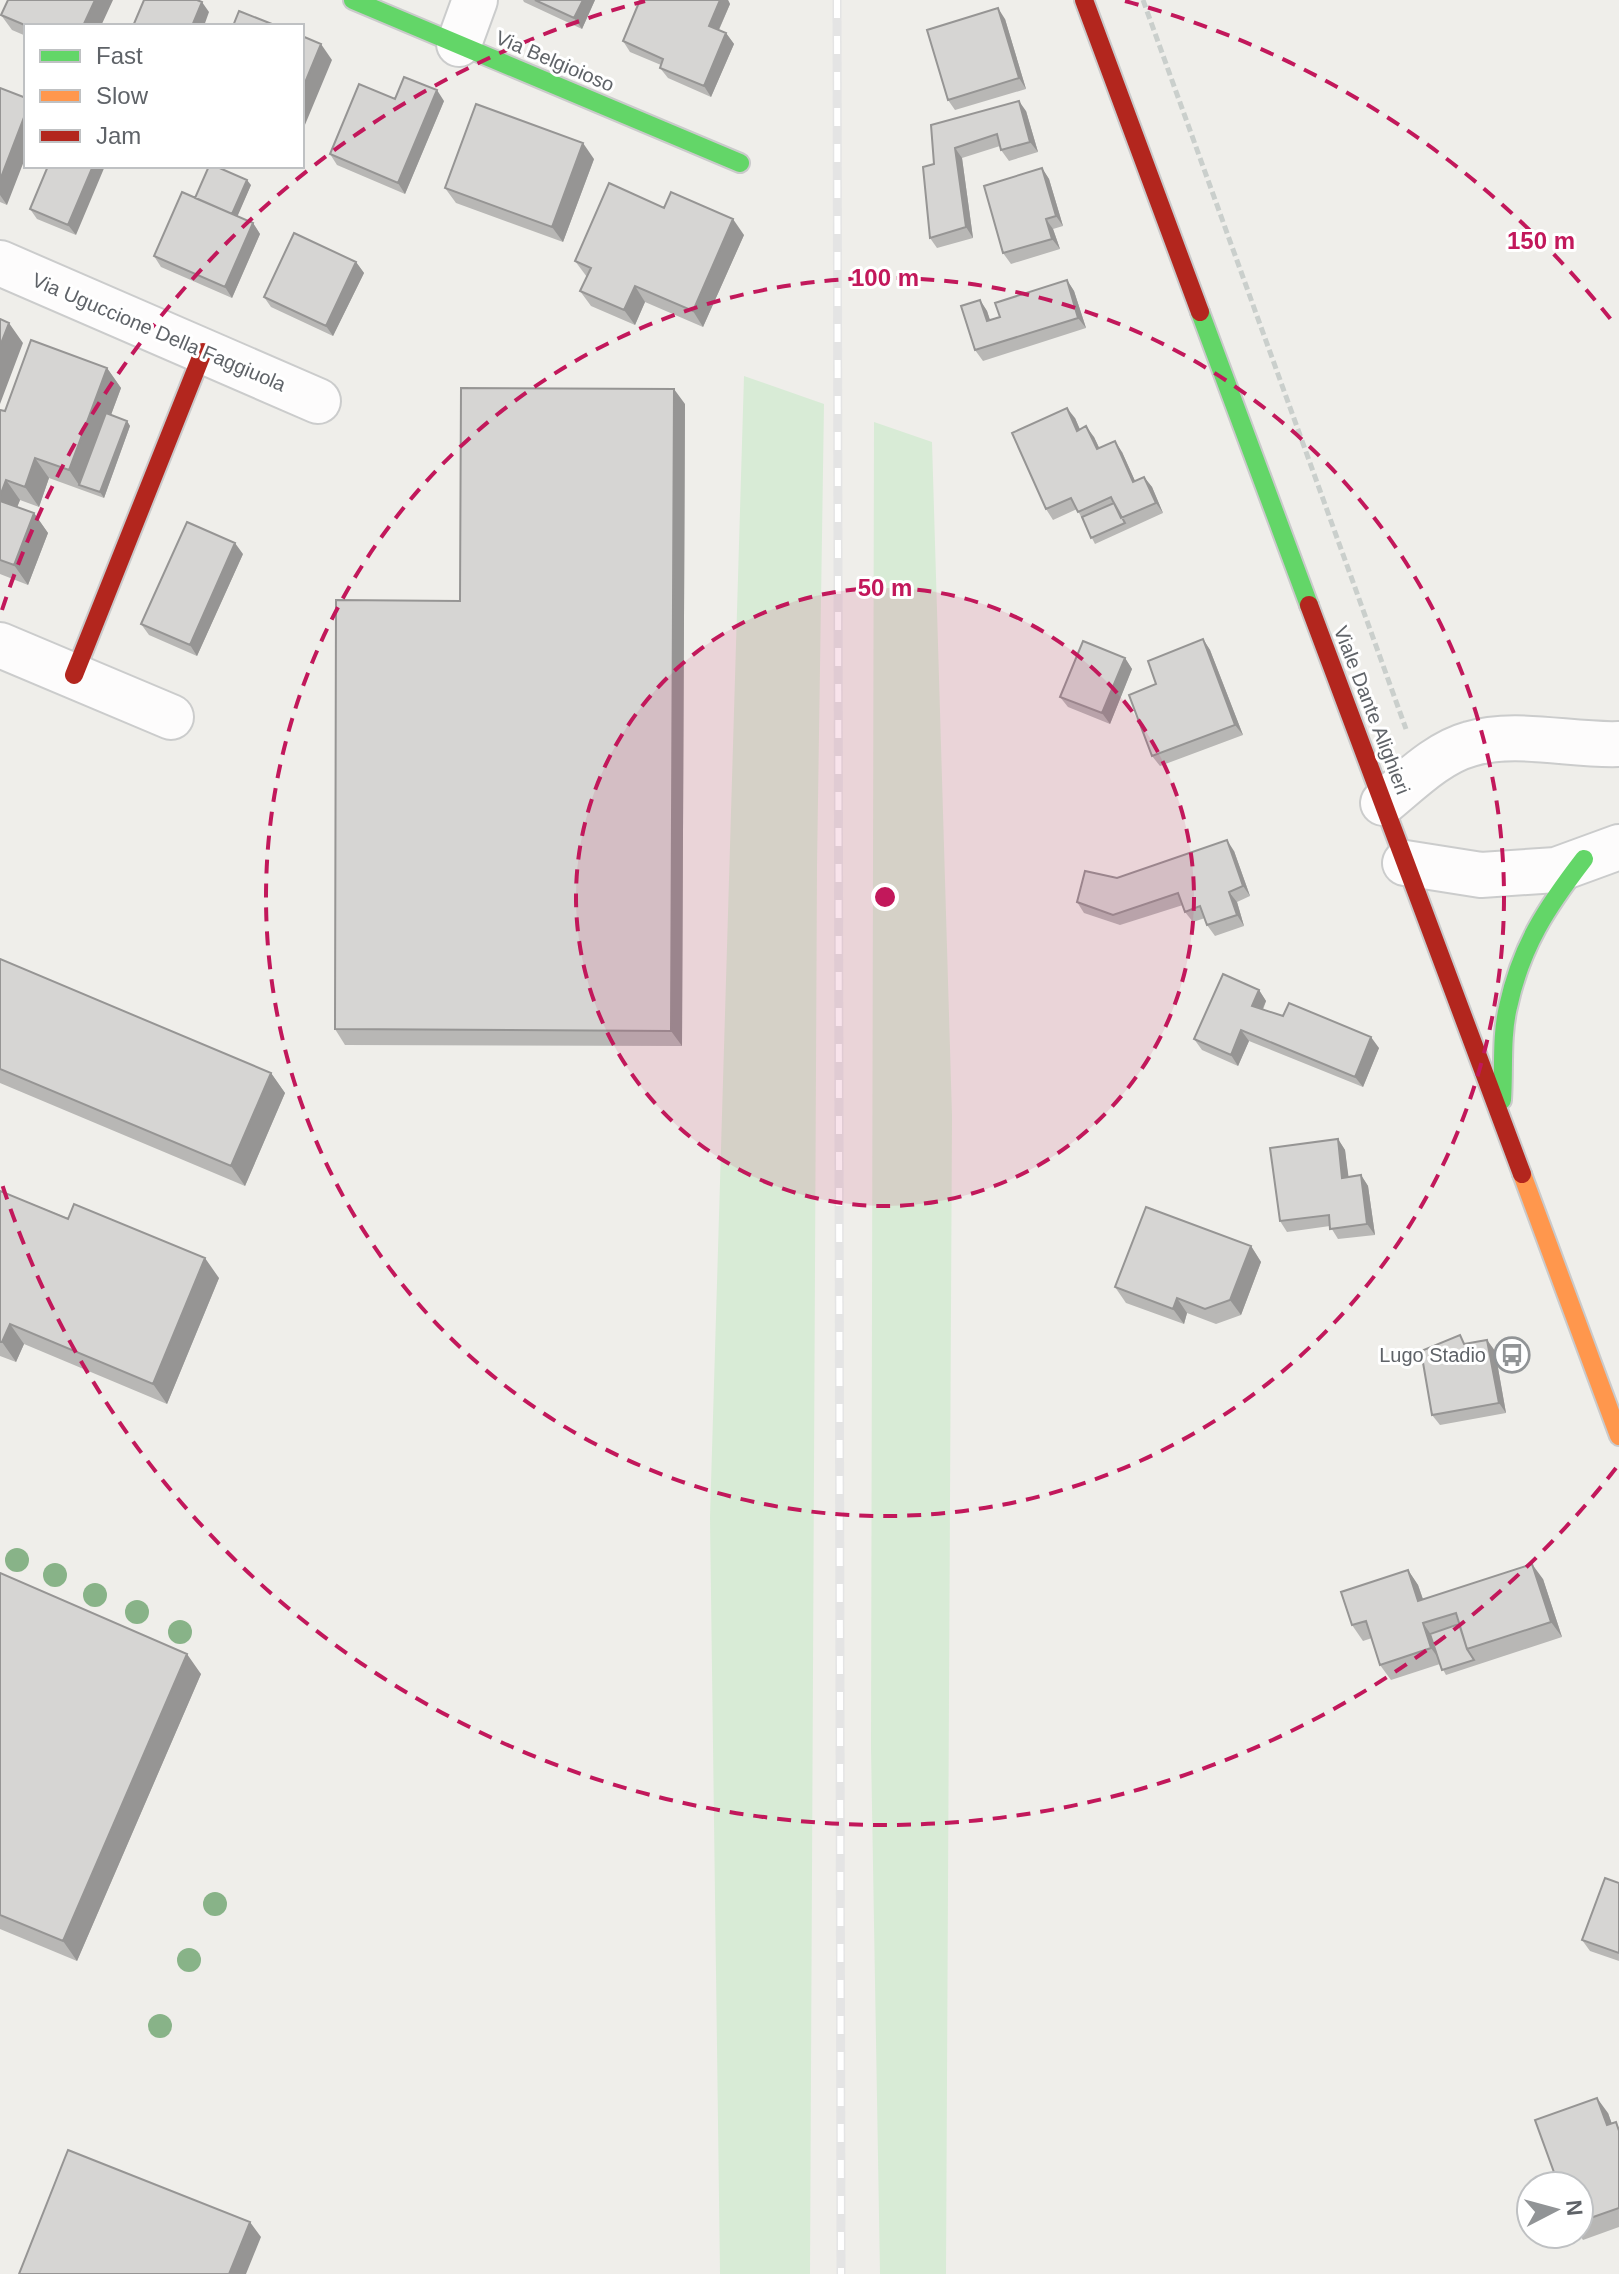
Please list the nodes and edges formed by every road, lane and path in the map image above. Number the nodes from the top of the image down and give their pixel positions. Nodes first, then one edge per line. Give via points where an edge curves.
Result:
1 (353, 0) edge
2 (475, 0) edge
3 (1084, 0) edge
4 (1143, 0) edge
5 (408, 11) edge
6 (459, 44) junction
7 (740, 163) dead end
8 (0, 263) edge
9 (203, 352) junction
10 (318, 401) dead end
11 (0, 645) edge
12 (74, 675) junction
13 (171, 717) dead end
14 (1619, 744) edge
15 (1422, 772) junction
16 (1383, 803) junction
17 (1602, 853) edge
18 (1405, 863) junction
19 (1501, 1118) junction
20 (1619, 1436) edge

1 - 5 street, Via Belgioioso
2 - 6 street
3 - 16 street, Viale Dante Alighieri
4 - 15 path
5 - 6 street, Via Belgioioso
6 - 7 street, Via Belgioioso
8 - 9 street, Via Uguccione Della Faggiuola
9 - 10 street, Via Uguccione Della Faggiuola
9 - 12 street
11 - 12 street
12 - 13 street
14 - 15 street via 1510,738 1469,744
15 - 16 street
16 - 18 street, Viale Dante Alighieri
17 - 18 street via 1556,870 1481,875
17 - 19 street via 1549,904 1522,962 1507,1009
18 - 19 street, Viale Dante Alighieri
19 - 20 street, Viale Dante Alighieri

